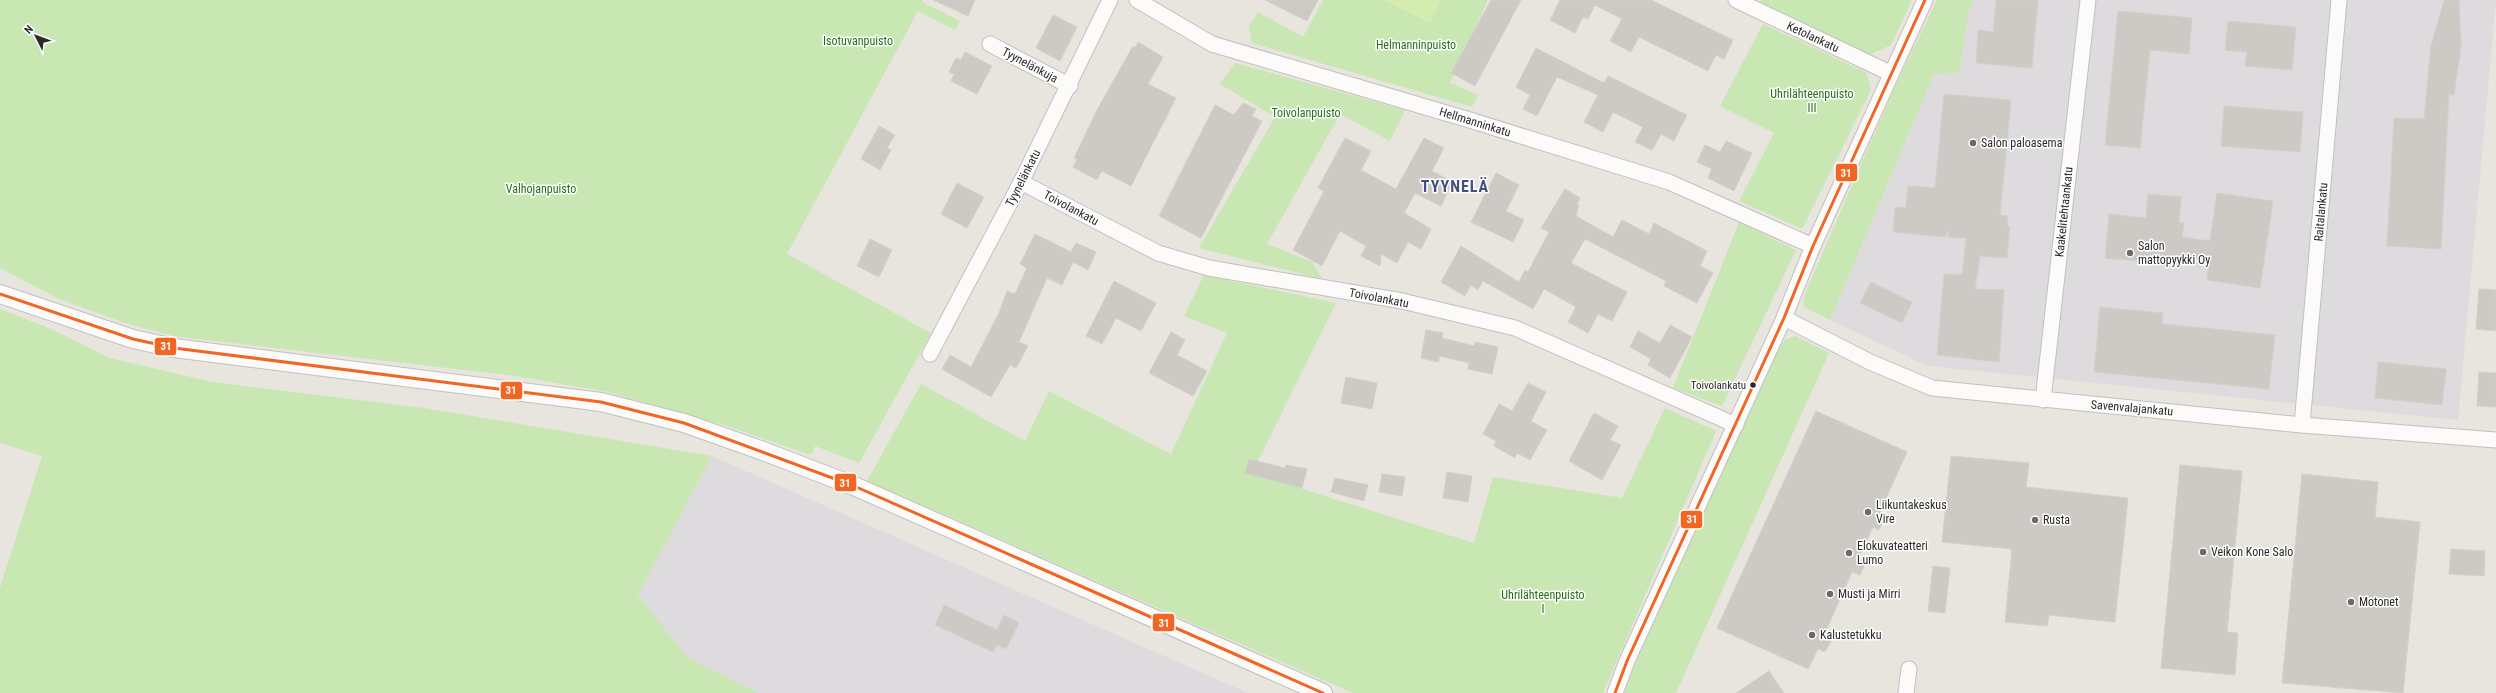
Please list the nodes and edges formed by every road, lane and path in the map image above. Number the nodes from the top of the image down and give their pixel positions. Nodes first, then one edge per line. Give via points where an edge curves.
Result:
1 (1110, 0) edge
2 (1137, 0) edge
3 (1736, 0) edge
4 (1925, 0) edge
5 (2088, 0) edge
6 (2339, 0) edge
7 (990, 44) dead end
8 (1890, 73) junction
9 (1070, 86) junction
10 (1021, 182) junction
11 (1814, 246) junction
12 (0, 294) edge
13 (1784, 318) junction
14 (930, 354) dead end
15 (2043, 400) junction
16 (1736, 425) junction
17 (2302, 425) junction
18 (2496, 440) edge
19 (1909, 669) dead end
20 (1323, 693) edge
21 (1615, 693) edge
22 (1906, 693) edge

1 - 9 street, Tyynelänkatu
2 - 11 street, Hellmanninkatu via 1212,44 1669,182
3 - 8 street, Ketolankatu
4 - 8 street
5 - 15 street, Kaakelitehtaankatu
6 - 17 street, Raitalankatu
7 - 9 street, Tyynelänkuja
8 - 11 street
9 - 10 street, Tyynelänkatu
10 - 14 street, Tyynelänkatu
10 - 16 street, Toivolankatu via 1158,253 1210,268 1402,301 1515,328
11 - 13 street
12 - 20 street via 133,339 174,348 601,402 684,423 854,486
13 - 15 street, Savenvalajankatu via 1870,362 1932,388
13 - 16 street
15 - 17 street, Savenvalajankatu
16 - 21 street via 1627,661
17 - 18 street, Savenvalajankatu
19 - 22 street

